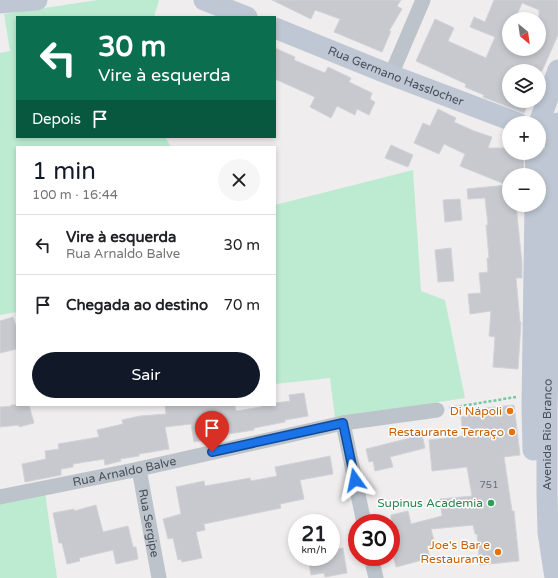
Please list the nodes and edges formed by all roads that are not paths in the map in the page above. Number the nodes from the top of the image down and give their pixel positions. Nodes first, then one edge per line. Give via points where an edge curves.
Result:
1 (37, 0) edge
2 (204, 0) edge
3 (423, 0) edge
4 (0, 3) edge
5 (244, 16) edge
6 (276, 28) edge
7 (558, 70) edge
8 (391, 75) junction
9 (542, 116) edge
10 (502, 117) edge
11 (551, 131) edge
12 (535, 212) edge
13 (546, 371) edge
14 (437, 410) road end
15 (343, 423) junction
16 (138, 469) junction
17 (1, 493) edge
18 (362, 514) edge
19 (373, 566) edge
20 (159, 578) edge
21 (376, 578) edge
22 (542, 578) edge
23 (555, 578) edge

1 - 4 main road
2 - 5 main road
3 - 8 street
6 - 8 main road, Rua Germano Hasslocher
7 - 9 main road
8 - 10 main road, Rua Germano Hasslocher
11 - 13 main road, Avenida Rio Branco via 551,277
12 - 13 main road, Avenida Rio Branco
13 - 22 main road, Avenida Rio Branco via 532,394 533,496
13 - 23 main road, Avenida Rio Branco via 548,532
14 - 15 street, Rua Arnaldo Balve
15 - 16 street, Rua Arnaldo Balve
15 - 18 street
16 - 17 street, Rua Arnaldo Balve
16 - 20 street, Rua Sergipe
19 - 21 street

